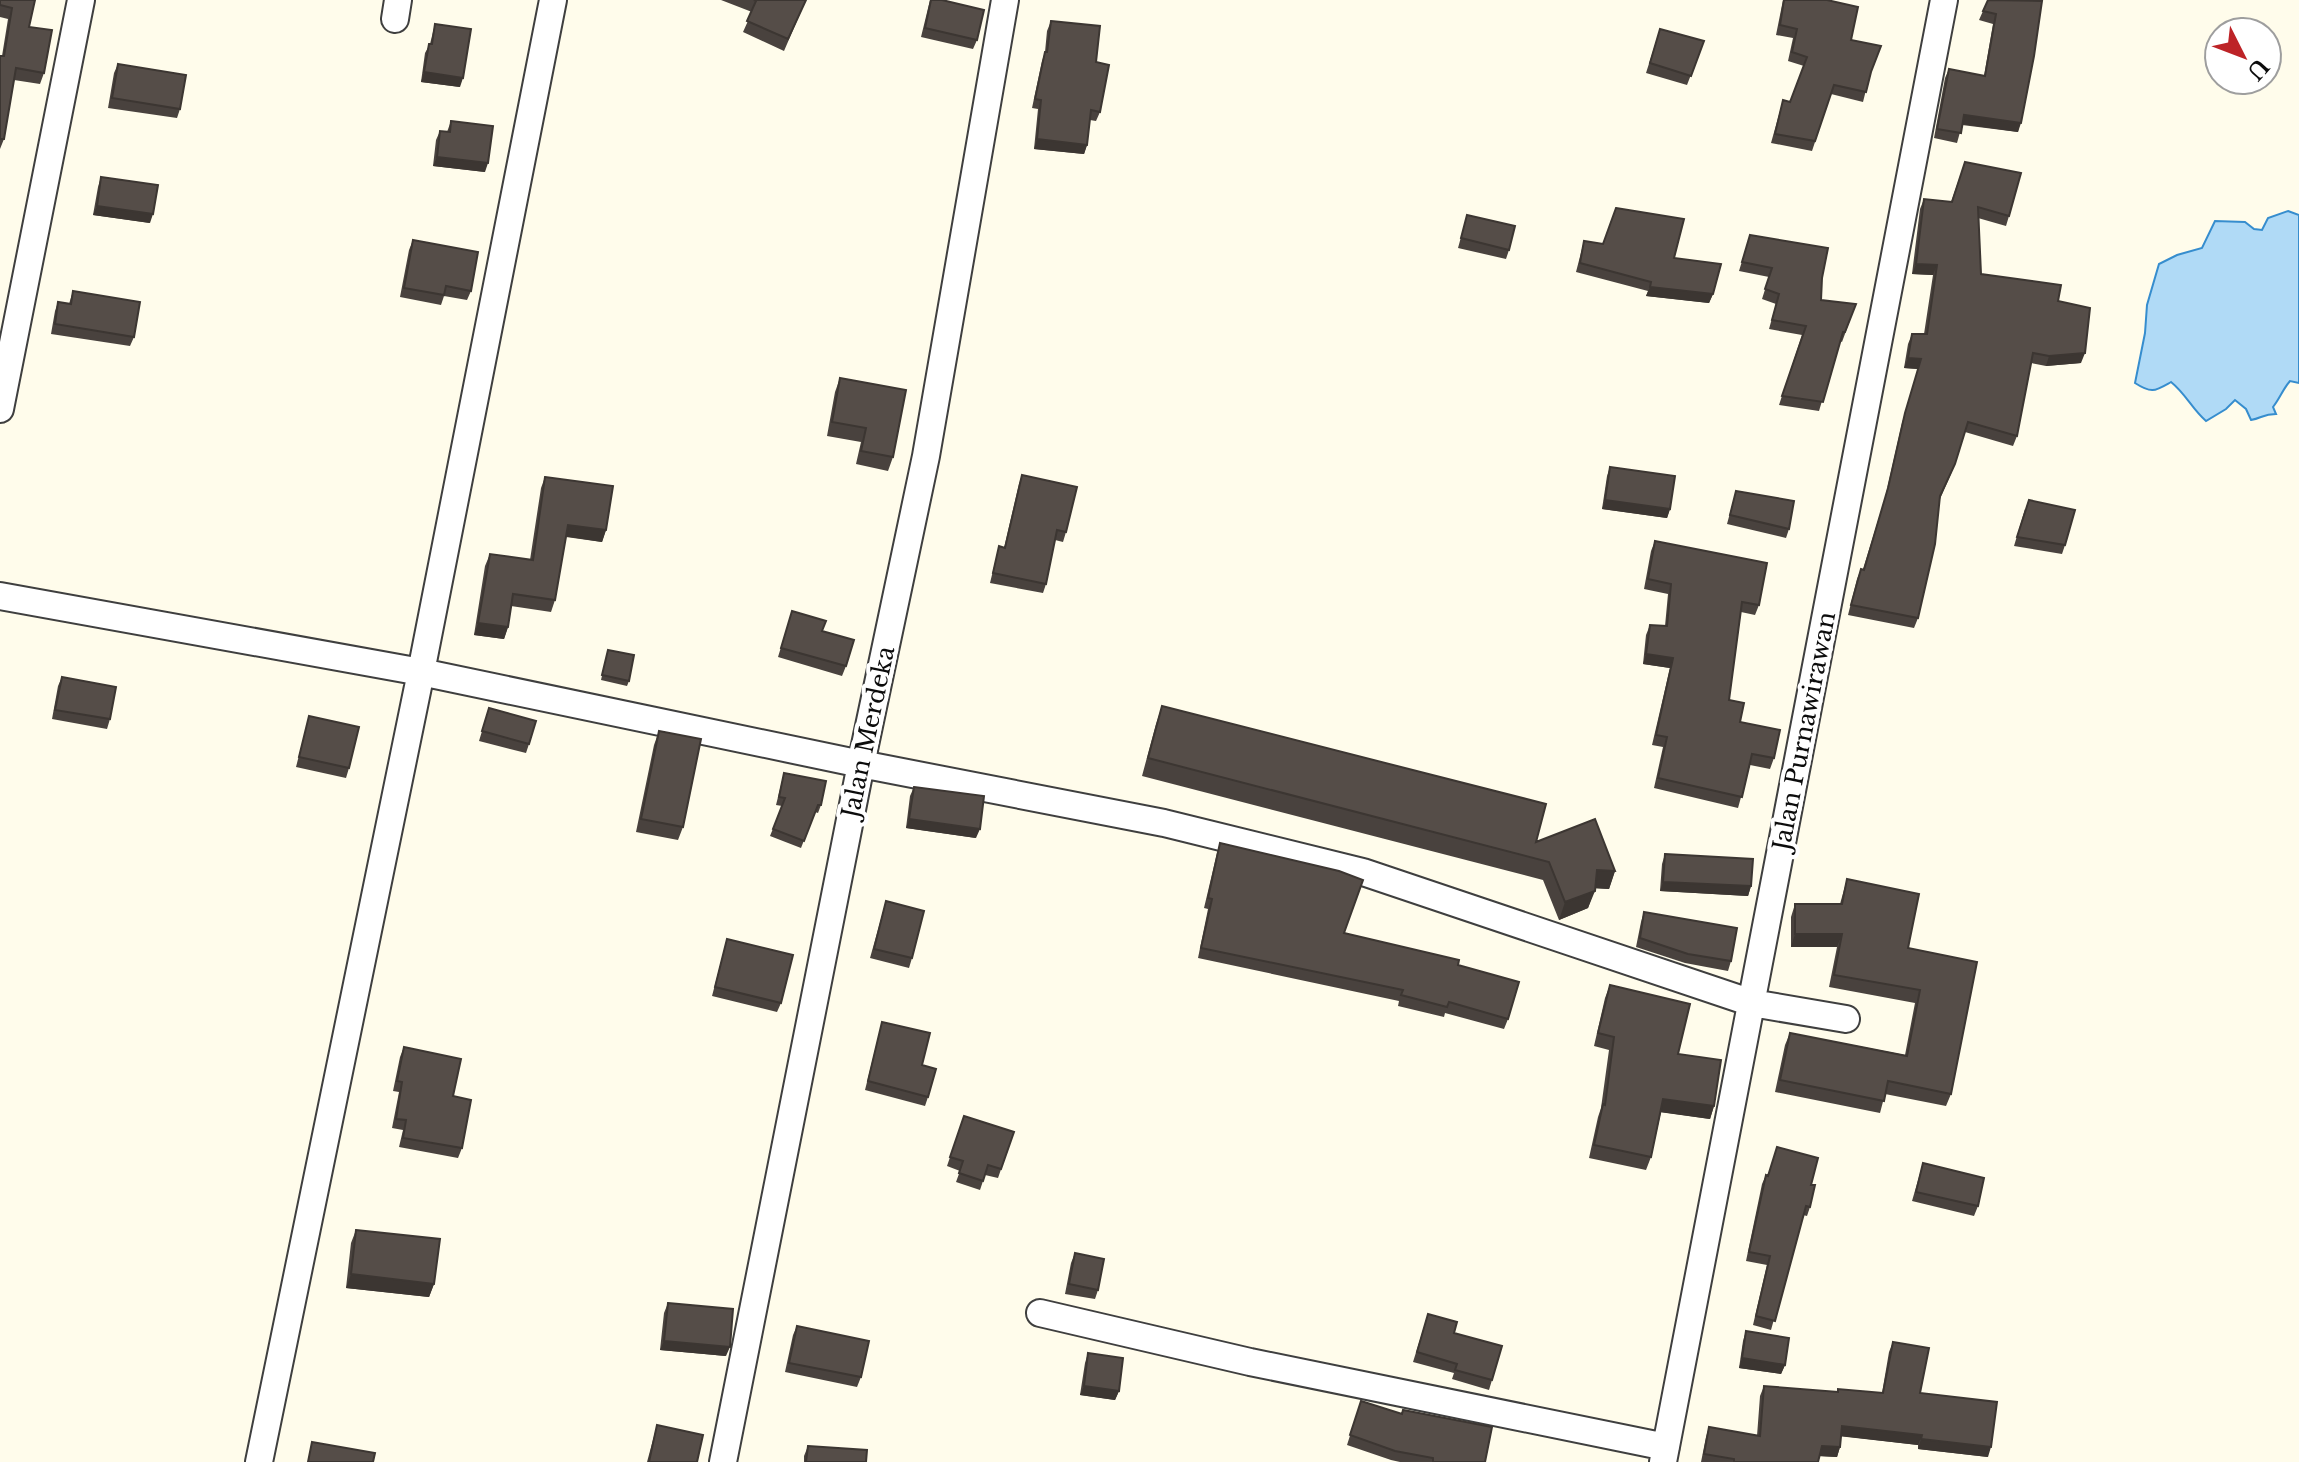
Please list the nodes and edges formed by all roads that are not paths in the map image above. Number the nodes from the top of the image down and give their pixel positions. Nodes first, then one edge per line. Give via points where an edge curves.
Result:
1 (81, 0) edge
2 (553, 0) edge
3 (1005, 0) edge
4 (1944, 0) edge
5 (0, 409) edge
6 (0, 596) edge
7 (421, 672) junction
8 (861, 764) junction
9 (1752, 1003) junction
10 (1846, 1019) dead end
11 (1040, 1313) dead end
12 (1665, 1454) edge
13 (259, 1462) edge
14 (723, 1462) edge

1 - 5 street
2 - 7 street
3 - 8 street, Jalan Merdeka via 926,456
4 - 9 street, Jalan Purnawirawan
6 - 7 street
7 - 8 street
7 - 13 street
8 - 9 street via 1164,823 1363,872
8 - 14 street, Jalan Merdeka
9 - 10 street
9 - 12 street, Jalan Purnawirawan
11 - 12 street

